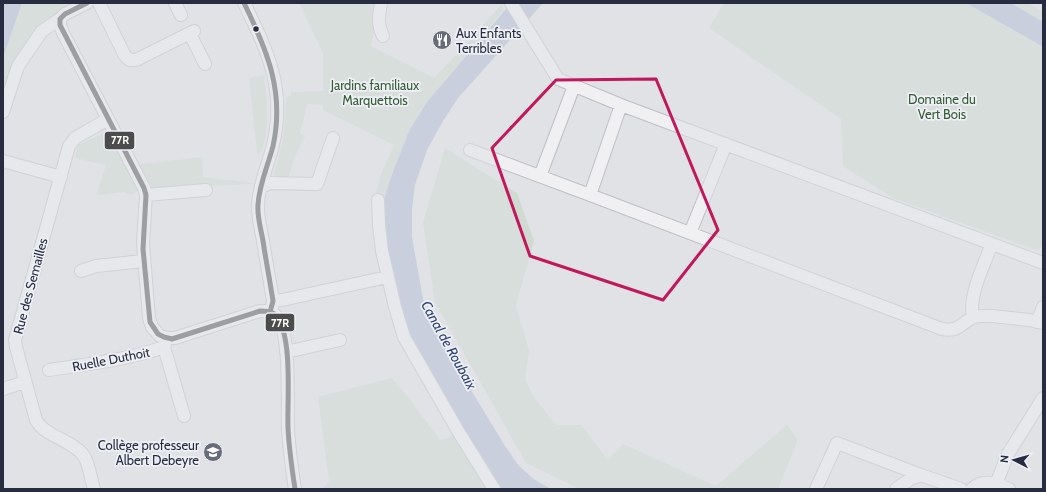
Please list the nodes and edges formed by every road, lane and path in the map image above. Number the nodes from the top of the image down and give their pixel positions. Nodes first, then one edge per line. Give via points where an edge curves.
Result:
1 (87, 3) edge
2 (99, 3) edge
3 (175, 3) edge
4 (244, 3) edge
5 (381, 3) edge
6 (511, 3) edge
7 (181, 15) dead end
8 (60, 19) junction
9 (383, 36) dead end
10 (205, 64) dead end
11 (574, 86) junction
12 (621, 105) junction
13 (3, 112) edge
14 (108, 119) junction
15 (333, 138) dead end
16 (726, 144) junction
17 (470, 150) dead end
18 (3, 161) edge
19 (540, 176) junction
20 (60, 177) junction
21 (261, 187) junction
22 (206, 190) dead end
23 (146, 195) junction
24 (590, 195) junction
25 (378, 200) dead end
26 (690, 233) junction
27 (992, 244) junction
28 (143, 261) junction
29 (1043, 264) edge
30 (81, 271) dead end
31 (387, 277) junction
32 (272, 306) junction
33 (1043, 307) edge
34 (973, 317) junction
35 (1040, 322) edge
36 (340, 340) dead end
37 (166, 343) junction
38 (286, 352) junction
39 (49, 370) dead end
40 (25, 382) junction
41 (3, 389) edge
42 (1043, 398) edge
43 (184, 416) dead end
44 (921, 475) junction
45 (996, 484) junction
46 (90, 488) edge
47 (295, 489) edge
48 (494, 489) edge
49 (816, 489) edge
50 (896, 489) edge
51 (961, 489) edge
52 (972, 489) edge
53 (1009, 489) edge

1 - 8 street
2 - 10 street via 125,56 130,60 136,60 192,33
3 - 7 street
4 - 21 street via 264,45 277,90 276,134
5 - 9 street via 378,23
6 - 11 street via 558,79
8 - 13 street via 42,31 18,66
8 - 14 street via 63,33
11 - 12 street
11 - 19 street
12 - 16 street
12 - 24 street
14 - 20 street, Rue des Semailles via 71,142
14 - 23 street
15 - 21 street via 317,184 270,183
16 - 26 street
16 - 27 street
17 - 19 street
18 - 20 street
19 - 24 street
20 - 40 street, Rue des Semailles via 16,337
21 - 32 street via 259,217
22 - 23 street
23 - 28 street
24 - 26 street
25 - 31 street via 379,226
26 - 34 street via 942,329 955,329
27 - 29 street
27 - 34 street via 972,301
28 - 30 street via 96,266
28 - 37 street via 150,322
31 - 32 street, Ruelle Duthoit via 282,300
31 - 48 street via 406,341
32 - 37 street, Ruelle Duthoit
32 - 38 street via 283,331
33 - 35 street
34 - 35 street via 990,316
36 - 38 street
37 - 39 street, Ruelle Duthoit via 137,355
37 - 43 street
38 - 47 street via 288,429
40 - 41 street
40 - 46 street, Rue des Semailles via 38,424 83,455
42 - 45 street via 1008,454
44 - 49 street via 837,443
44 - 50 street
44 - 51 street
45 - 52 street via 981,484
45 - 53 street

